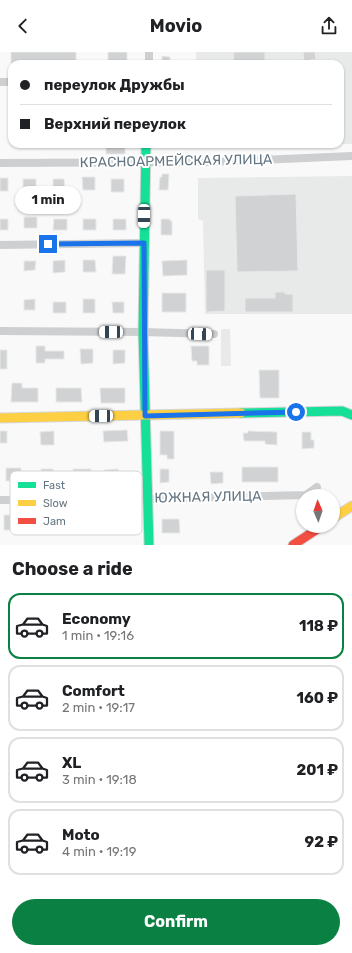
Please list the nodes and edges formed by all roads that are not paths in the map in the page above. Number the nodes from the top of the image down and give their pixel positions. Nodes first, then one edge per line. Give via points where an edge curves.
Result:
1 (146, 148) edge
2 (352, 156) edge
3 (0, 163) edge
4 (145, 163) junction
5 (144, 243) junction
6 (0, 245) edge
7 (0, 331) edge
8 (143, 332) junction
9 (214, 334) dead end
10 (352, 415) edge
11 (145, 416) junction
12 (0, 418) edge
13 (317, 487) dead end
14 (142, 499) edge
15 (147, 499) junction
16 (0, 500) edge
17 (10, 500) edge
18 (352, 506) edge
19 (340, 514) edge
20 (311, 533) edge
21 (149, 545) edge
22 (293, 545) edge

1 - 4 street
2 - 4 street, КРАСНОАРМЕЙСКАЯ УЛИЦА
3 - 4 street, КРАСНОАРМЕЙСКАЯ УЛИЦА
4 - 5 street
5 - 6 street
5 - 8 street
7 - 8 street
8 - 9 street
8 - 11 street
10 - 11 street via 342,411
11 - 12 street
11 - 15 street
13 - 15 street, ЮЖНАЯ УЛИЦА via 306,495
14 - 15 street, ЮЖНАЯ УЛИЦА
15 - 21 street
16 - 17 street, ЮЖНАЯ УЛИЦА
18 - 19 street
20 - 22 street

